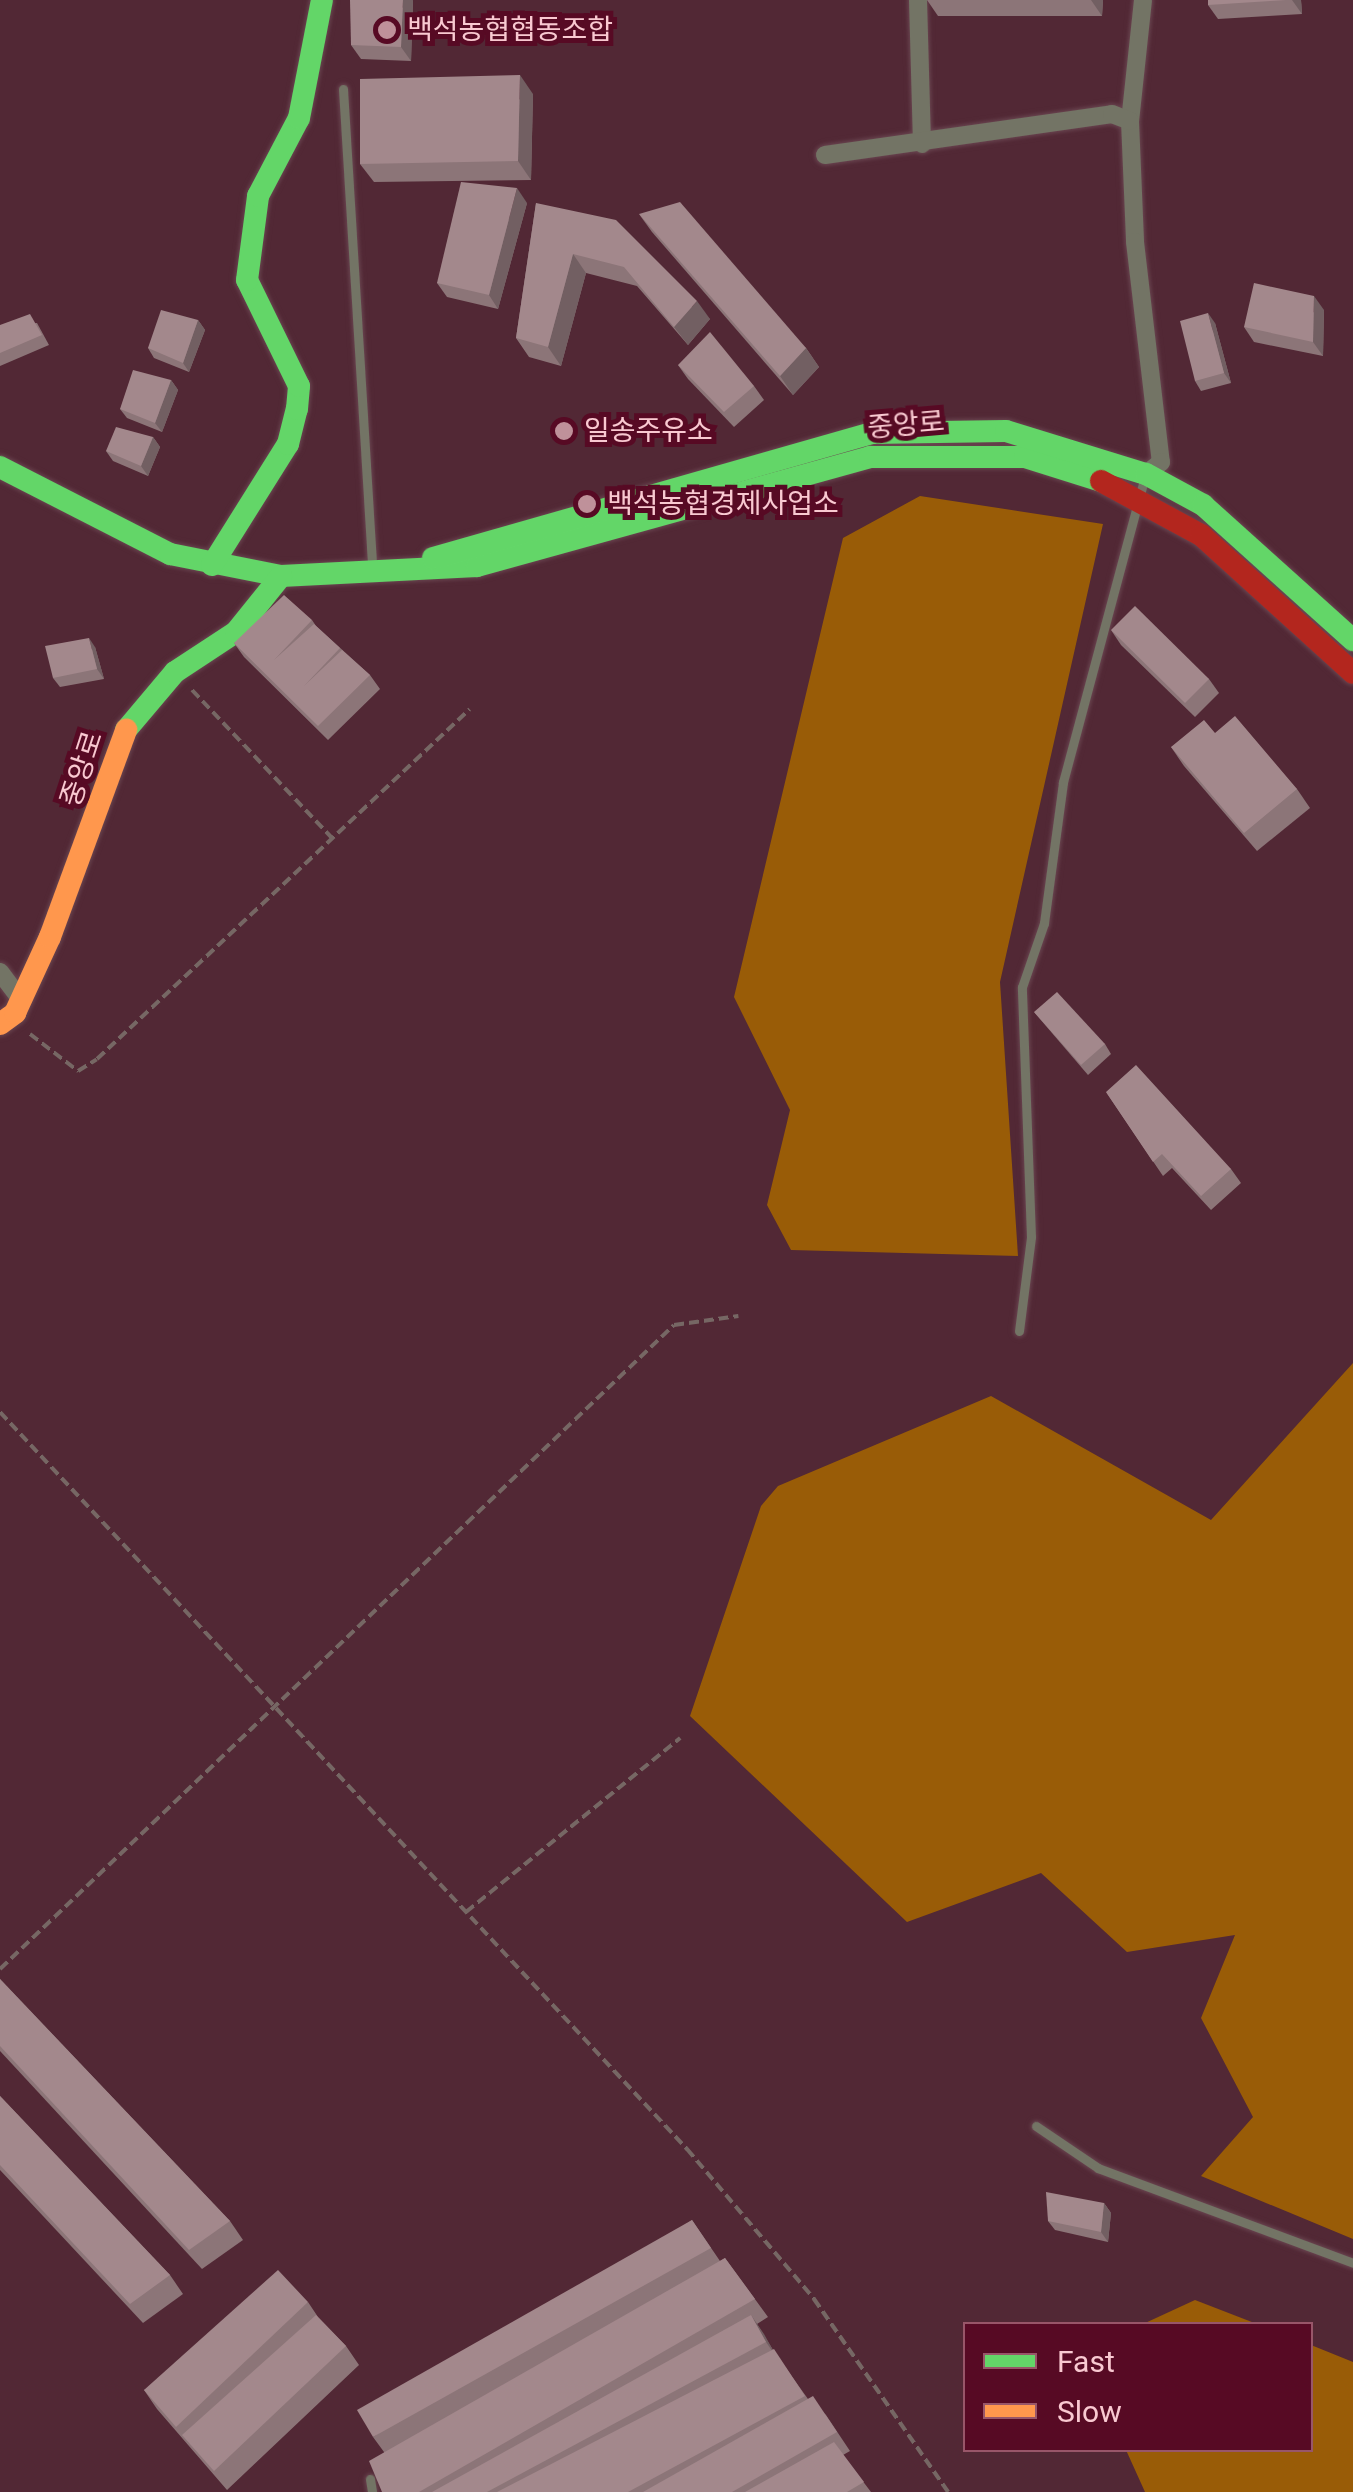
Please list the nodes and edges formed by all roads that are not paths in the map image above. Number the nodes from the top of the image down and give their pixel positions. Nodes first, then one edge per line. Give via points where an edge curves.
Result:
1 (322, 0) edge
2 (918, 0) edge
3 (1142, 0) edge
4 (342, 89) dead end
5 (1130, 121) junction
6 (922, 144) junction
7 (825, 156) dead end
8 (0, 467) edge
9 (1146, 474) junction
10 (1133, 498) junction
11 (212, 565) junction
12 (408, 567) junction
13 (373, 572) junction
14 (282, 576) junction
15 (1353, 640) edge
16 (1353, 672) edge
17 (0, 972) edge
18 (12, 1012) edge
19 (1018, 1331) dead end
20 (1036, 2126) dead end
21 (1353, 2264) edge
22 (370, 2479) edge
23 (372, 2492) edge

1 - 11 main road via 299,118 258,196 246,280 300,386 297,410 288,444
2 - 6 street
3 - 5 street
4 - 13 lane
5 - 6 street via 1112,114
5 - 9 street via 1161,462
6 - 7 street
8 - 11 main road, 중앙로 via 132,538
9 - 10 lane
9 - 12 main road, 중앙로 via 1006,431 871,433
9 - 15 main road, 중앙로 via 1256,544
10 - 12 main road, 중앙로 via 1025,457 926,450 793,474 521,557
10 - 16 main road, 중앙로 via 1250,572
10 - 19 lane via 1022,987 1031,1238
11 - 14 main road, 중앙로
12 - 13 main road, 중앙로
13 - 14 main road, 중앙로
14 - 18 main road, 중앙로 via 236,632 175,672 120,738 118,773
17 - 18 street
20 - 21 lane via 1098,2168
22 - 23 lane

